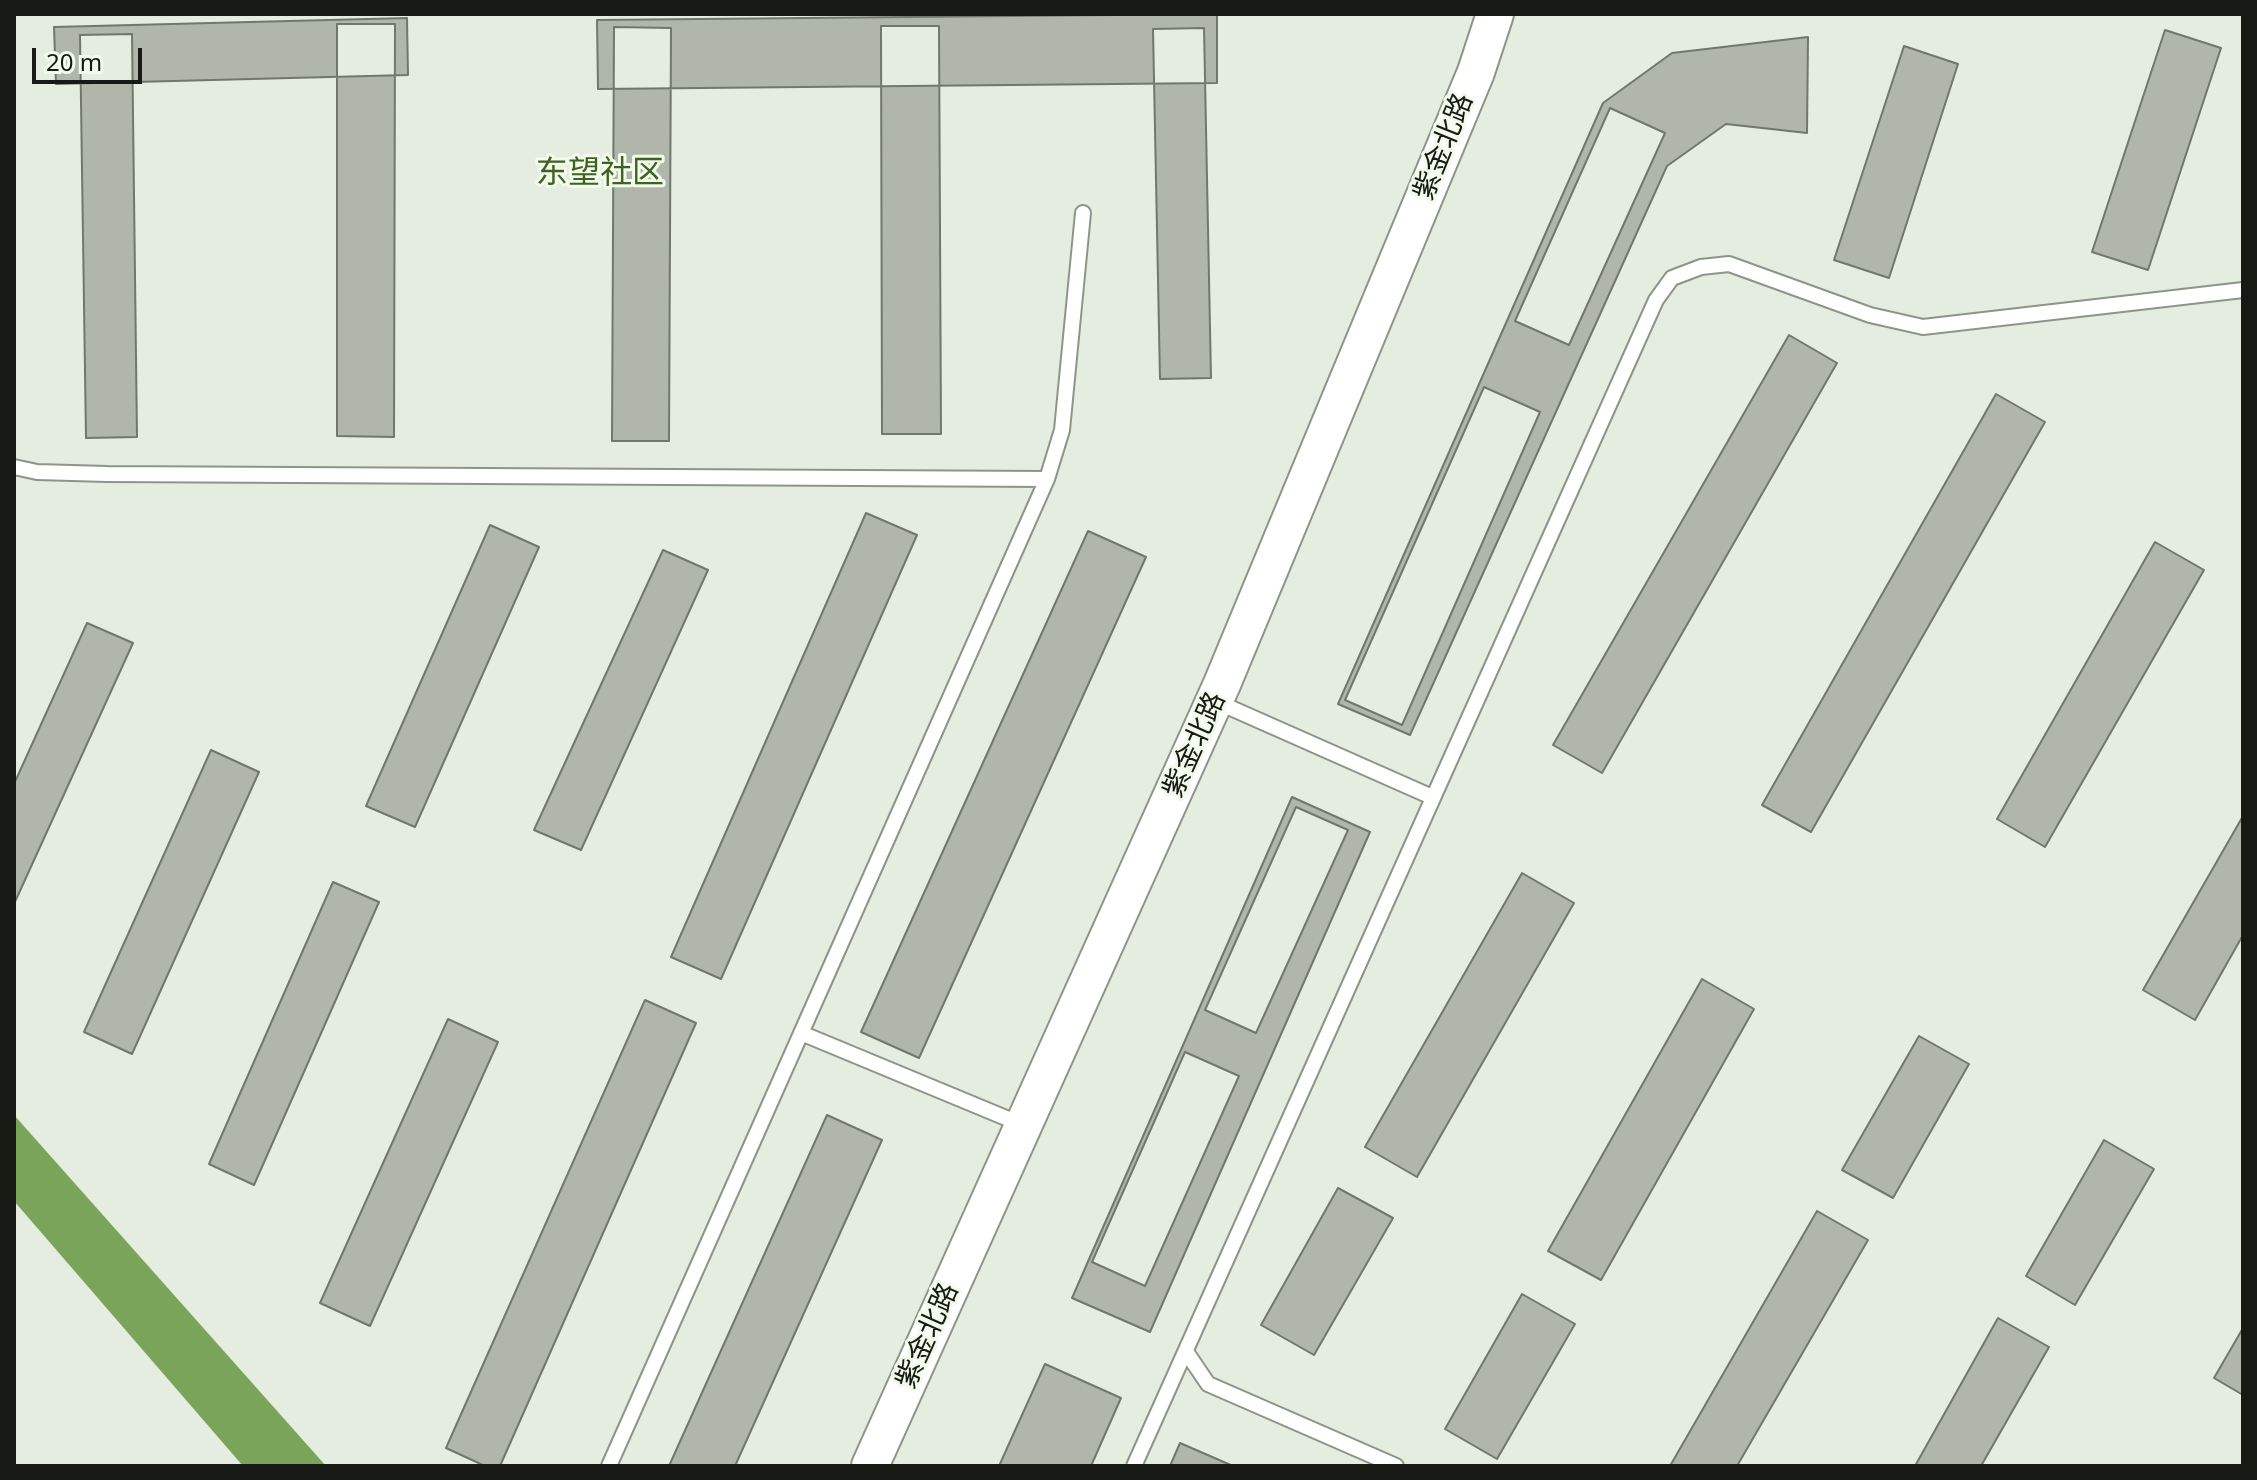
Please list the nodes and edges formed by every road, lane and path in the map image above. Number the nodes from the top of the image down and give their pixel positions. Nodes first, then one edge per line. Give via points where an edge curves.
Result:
1 (1495, 14) edge
2 (1083, 213) dead end
3 (2243, 290) edge
4 (14, 467) edge
5 (1047, 479) junction
6 (1215, 701) junction
7 (1432, 797) junction
8 (801, 1033) junction
9 (1023, 1125) junction
10 (1187, 1353) junction
11 (609, 1466) edge
12 (870, 1466) edge
13 (1134, 1466) edge
14 (1396, 1466) edge

1 - 6 street, 紫金北路 via 1476,72
2 - 5 lane via 1062,430
3 - 7 lane via 1923,327 1870,315 1729,264 1672,278 1656,300
4 - 5 lane via 123,475
5 - 8 lane
6 - 7 lane
6 - 9 street, 紫金北路
7 - 10 lane
8 - 9 lane
8 - 11 lane
9 - 12 street, 紫金北路
10 - 13 lane
10 - 14 lane via 1208,1384

